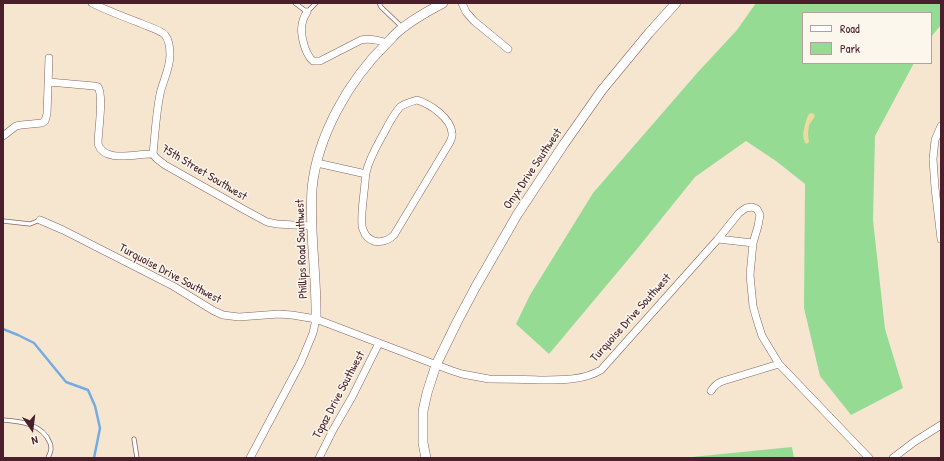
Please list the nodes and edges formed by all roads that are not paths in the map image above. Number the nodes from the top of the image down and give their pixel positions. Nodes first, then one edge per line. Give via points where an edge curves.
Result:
1 (92, 3) edge
2 (295, 3) edge
3 (316, 3) edge
4 (379, 3) edge
5 (443, 3) edge
6 (462, 3) edge
7 (676, 3) edge
8 (307, 12) junction
9 (403, 28) junction
10 (387, 43) junction
11 (508, 49) dead end
12 (49, 58) dead end
13 (49, 82) junction
14 (941, 126) edge
15 (3, 136) edge
16 (153, 154) junction
17 (317, 163) junction
18 (366, 174) junction
19 (40, 220) joint
20 (3, 221) edge
21 (312, 226) junction
22 (718, 239) junction
23 (941, 239) edge
24 (753, 243) junction
25 (316, 319) junction
26 (379, 343) junction
27 (778, 364) junction
28 (436, 365) junction
29 (711, 391) dead end
30 (3, 420) edge
31 (941, 425) edge
32 (134, 438) dead end
33 (48, 458) edge
34 (137, 458) edge
35 (250, 458) edge
36 (319, 458) edge
37 (426, 458) edge
38 (869, 458) edge
39 (893, 458) edge

1 - 16 street via 165,34 168,41 169,63 160,92
2 - 8 lane
3 - 8 lane
4 - 9 lane
5 - 9 street, Phillips Road Southwest
6 - 11 street via 469,16
7 - 28 street, Onyx Drive Southwest via 607,85 564,144 517,215
8 - 10 street via 301,32 308,55 314,61 320,61 361,40 379,40
9 - 10 street, Phillips Road Southwest
10 - 17 street, Phillips Road Southwest via 344,99 324,139
12 - 13 street
13 - 15 street via 45,121 16,126
13 - 16 street, 75th Street Southwest via 98,87 98,144 104,153 116,156
14 - 23 street via 933,159
16 - 21 street, 75th Street Southwest via 165,165 267,222
17 - 18 street
17 - 21 street, Phillips Road Southwest via 312,189
18 - 18 street via 363,230 374,241 384,241 394,235 450,142 452,132 448,120 417,100 400,107 375,149
19 - 20 lane via 30,224
19 - 25 street, Turquoise Drive Southwest via 173,286 223,315 239,317 279,314
21 - 25 street, Phillips Road Southwest
22 - 24 street
22 - 24 street, Turquoise Drive Southwest via 739,213 752,207 760,215
22 - 28 street, Turquoise Drive Southwest via 594,374 585,378 566,380 488,379
24 - 27 street, Turquoise Drive Southwest via 750,275 753,306 764,340
25 - 26 street, Turquoise Drive Southwest
25 - 35 street, Phillips Road Southwest via 301,362
26 - 28 street, Turquoise Drive Southwest
26 - 36 street, Topaz Drive Southwest
27 - 29 street via 723,380
27 - 38 street, Turquoise Drive Southwest
28 - 37 street, Onyx Drive Southwest via 423,411 423,443
30 - 33 lane via 27,424 44,433 52,447
31 - 39 street
32 - 34 lane

